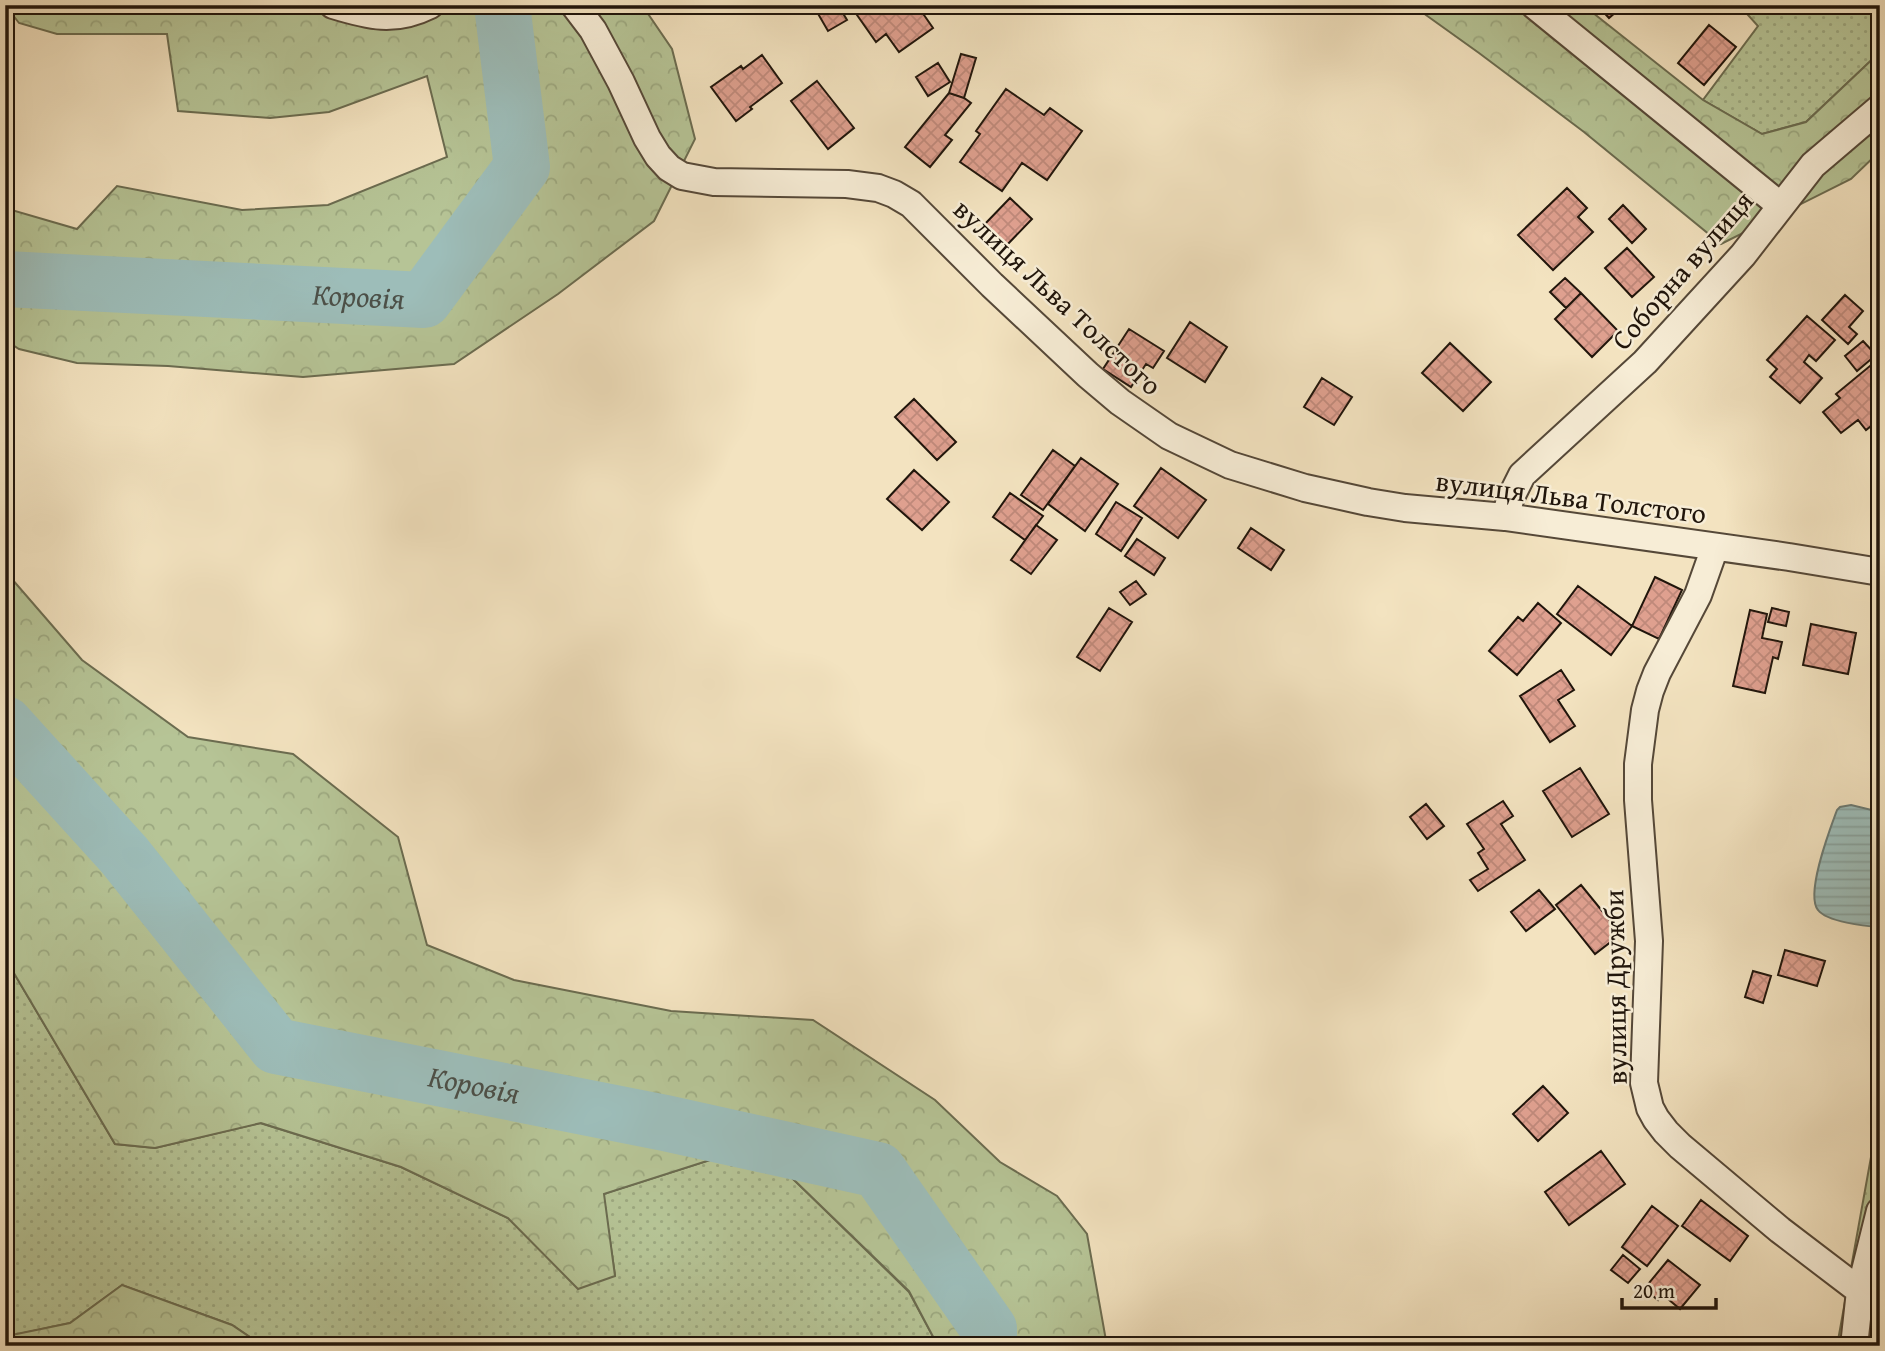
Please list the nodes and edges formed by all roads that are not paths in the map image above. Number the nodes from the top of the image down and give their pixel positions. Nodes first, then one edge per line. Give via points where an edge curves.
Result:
1 (333, 5) edge
2 (574, 5) edge
3 (1534, 5) edge
4 (425, 8) edge
5 (1880, 108) edge
6 (1781, 206) junction
7 (1505, 517) junction
8 (1714, 547) junction
9 (1880, 572) edge
10 (1880, 1211) edge
11 (1860, 1292) junction
12 (1854, 1346) edge

1 - 4 street via 391,17
2 - 7 street, вулиця Льва Толстого via 593,30 658,156 682,176 714,182 862,185 894,194 911,204 1088,375 1151,425 1191,448 1230,465 1336,496
3 - 6 street, Соборна вулиця
5 - 6 street via 1813,165
6 - 7 street, Соборна вулиця via 1743,255 1645,362 1522,475
7 - 8 street, вулиця Льва Толстого
8 - 9 street, вулиця Льва Толстого
8 - 11 street, вулиця Дружби via 1698,594 1653,682 1640,738 1637,779 1649,941 1646,1096 1656,1119 1680,1146
10 - 11 street
11 - 12 street

